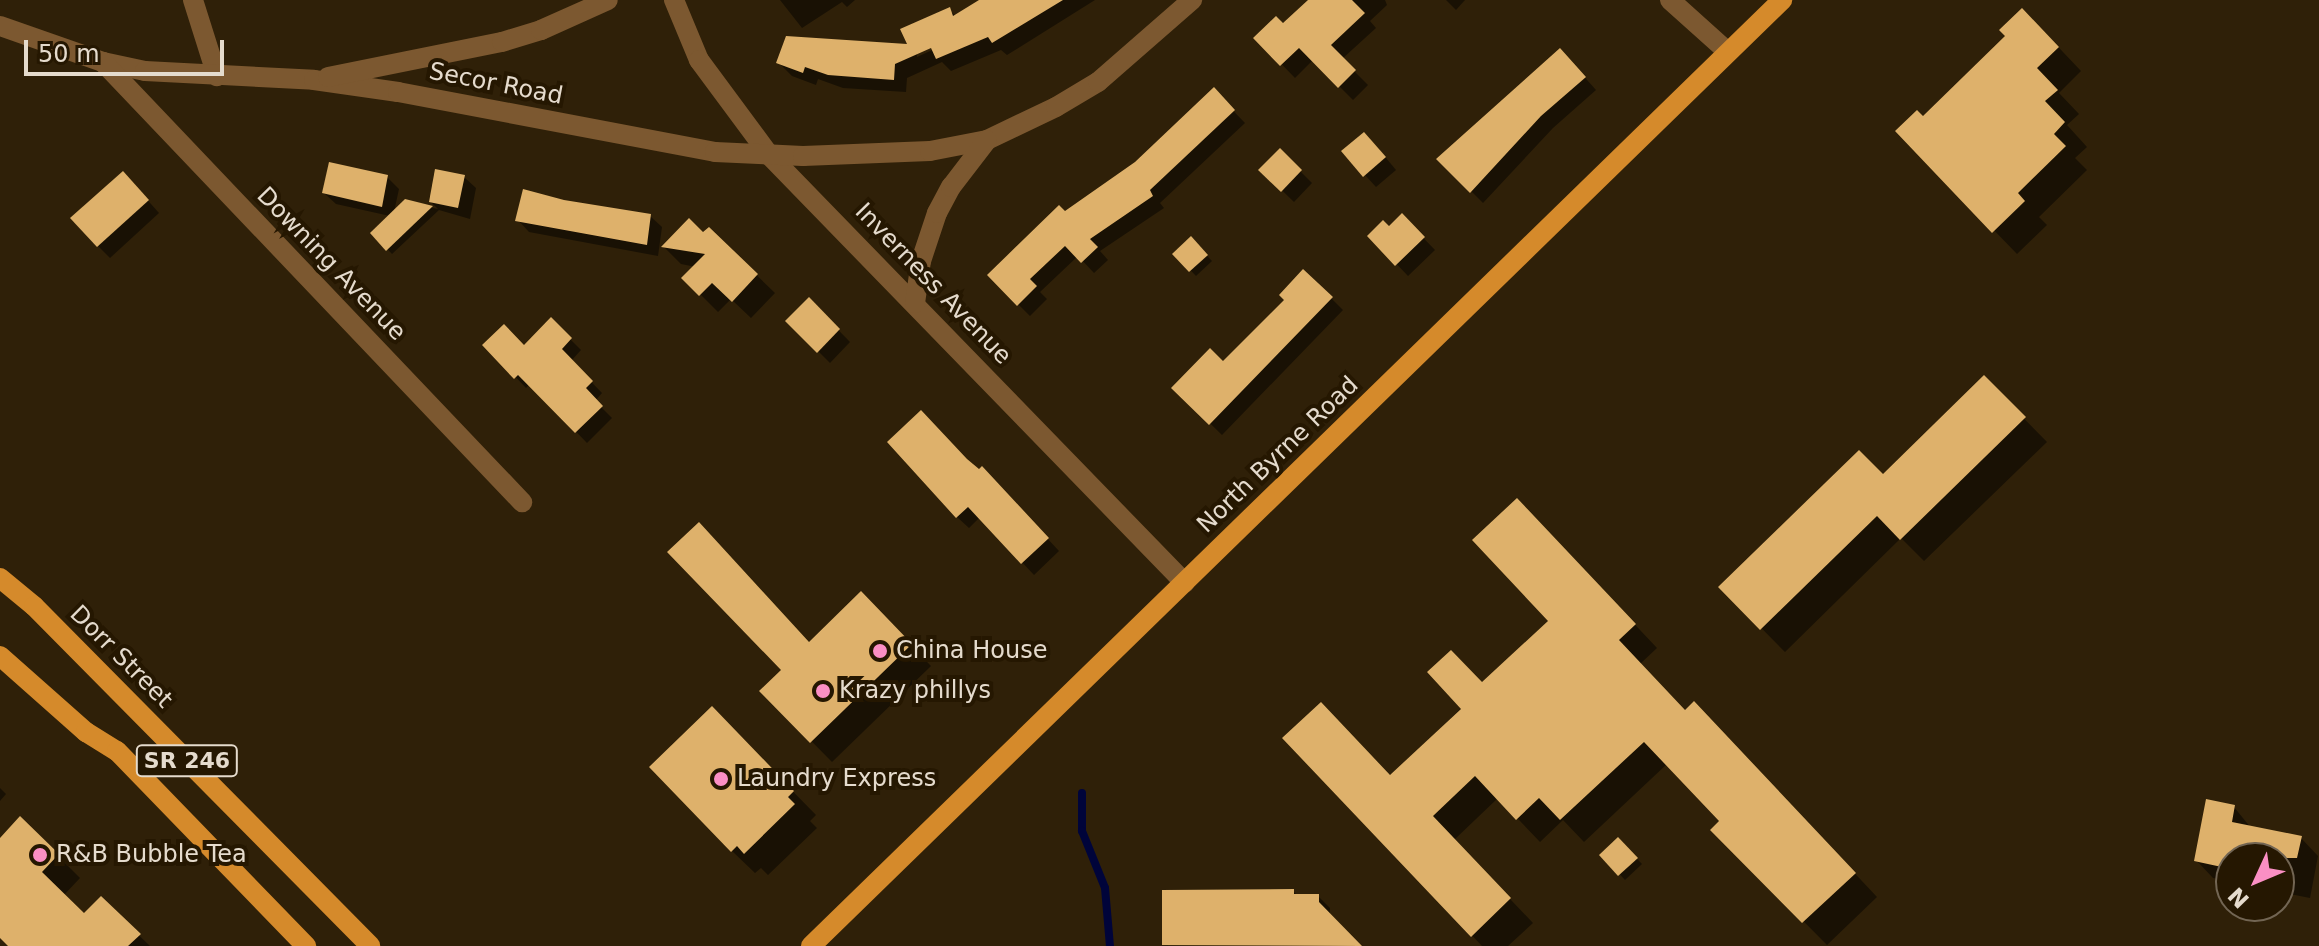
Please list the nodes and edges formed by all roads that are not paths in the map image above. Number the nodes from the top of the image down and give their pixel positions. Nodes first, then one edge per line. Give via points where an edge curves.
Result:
1 (193, 0) edge
2 (608, 0) edge
3 (674, 0) edge
4 (1192, 0) edge
5 (1670, 0) edge
6 (1782, 0) edge
7 (0, 26) edge
8 (1728, 52) junction
9 (103, 62) junction
10 (217, 76) junction
11 (314, 80) junction
12 (987, 140) junction
13 (770, 156) junction
14 (915, 303) junction
15 (522, 502) dead end
16 (0, 578) edge
17 (1185, 583) junction
18 (0, 656) edge
19 (306, 946) edge
20 (370, 946) edge
21 (811, 946) edge

1 - 10 street
2 - 11 street via 502,42
3 - 13 street, Inverness Avenue via 699,60
4 - 12 street, Secor Road via 1098,82
5 - 8 street
6 - 8 main road, North Byrne Road
7 - 9 street, Secor Road
8 - 17 main road, North Byrne Road
9 - 10 street, Secor Road
9 - 15 street, Downing Avenue
10 - 11 street, Secor Road
11 - 13 street, Secor Road via 678,146
12 - 13 street, Secor Road via 930,151
12 - 14 street, Secor Road via 937,213 921,261
13 - 14 street, Inverness Avenue
14 - 17 street, Inverness Avenue
16 - 20 main road, Dorr Street / SR 246 via 34,606
17 - 21 main road, North Byrne Road
18 - 19 main road, SR 246 via 86,732 117,751

